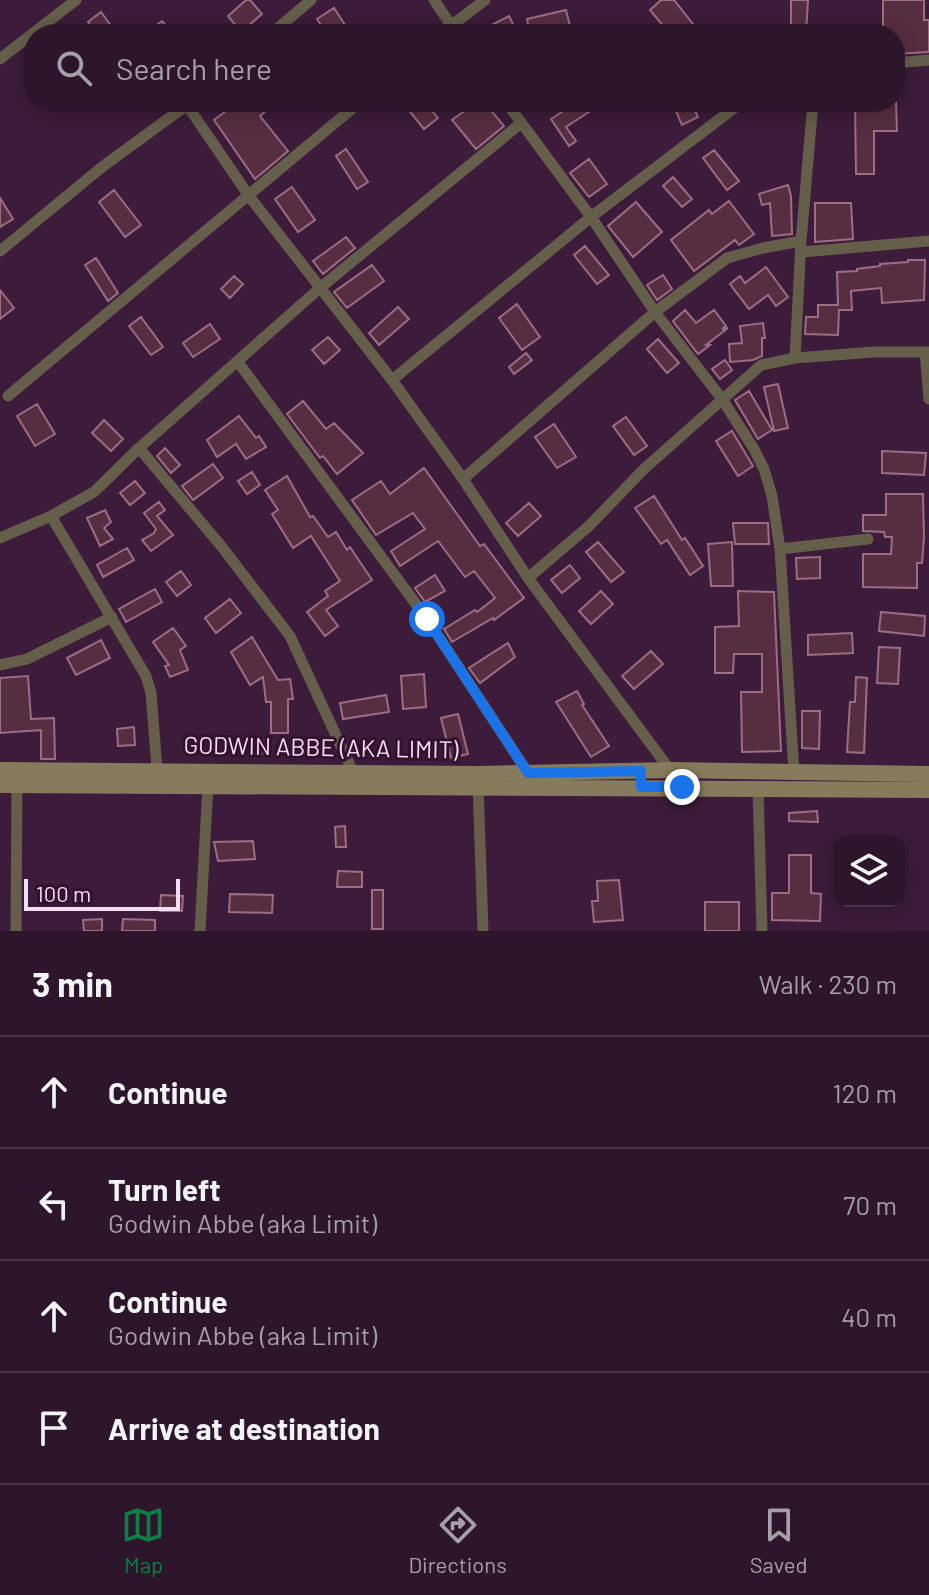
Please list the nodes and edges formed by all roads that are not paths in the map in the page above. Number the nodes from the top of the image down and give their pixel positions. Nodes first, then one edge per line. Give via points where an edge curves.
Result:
1 (76, 0) edge
2 (311, 0) edge
3 (434, 0) edge
4 (485, 0) edge
5 (45, 24) edge
6 (283, 24) edge
7 (450, 24) edge
8 (460, 24) edge
9 (24, 40) edge
10 (0, 59) edge
11 (929, 60) edge
12 (905, 62) edge
13 (178, 112) edge
14 (194, 112) edge
15 (348, 112) edge
16 (513, 112) edge
17 (729, 112) edge
18 (812, 112) edge
19 (521, 123) junction
20 (249, 196) junction
21 (591, 217) junction
22 (929, 241) edge
23 (802, 247) junction
24 (0, 251) edge
25 (320, 288) junction
26 (655, 312) junction
27 (927, 352) edge
28 (795, 358) junction
29 (238, 362) junction
30 (392, 380) junction
31 (8, 396) dead end
32 (722, 399) junction
33 (929, 399) edge
34 (139, 448) junction
35 (463, 479) junction
36 (51, 516) junction
37 (0, 538) edge
38 (868, 539) dead end
39 (780, 549) junction
40 (528, 578) junction
41 (112, 617) junction
42 (0, 665) edge
43 (157, 769) junction
44 (0, 770) edge
45 (670, 770) junction
46 (353, 772) junction
47 (528, 773) junction
48 (794, 773) junction
49 (929, 774) edge
50 (641, 779) junction
51 (12, 780) edge
52 (478, 780) junction
53 (208, 785) junction
54 (758, 788) junction
55 (929, 790) edge
56 (16, 931) edge
57 (200, 931) edge
58 (483, 931) edge
59 (762, 931) edge

1 - 5 street
2 - 6 street
3 - 7 street
4 - 8 street
9 - 10 street
11 - 12 street
13 - 24 street
14 - 20 street
15 - 20 street
16 - 19 street
17 - 21 street
18 - 23 street
19 - 21 street
19 - 25 street
20 - 25 street
20 - 31 street
21 - 26 street
21 - 30 street
22 - 23 street
23 - 26 street via 763,248 727,258
23 - 28 street
25 - 29 street
25 - 30 street
26 - 32 street
26 - 35 street
27 - 28 street
27 - 33 street
28 - 32 street via 761,365
29 - 34 street
29 - 47 street via 427,619
30 - 35 street
32 - 39 street via 764,469
32 - 40 street
34 - 36 street via 94,492
34 - 46 street via 290,636
35 - 40 street
36 - 37 street
36 - 41 street
38 - 39 street
39 - 48 street
40 - 45 street
41 - 42 street via 27,659
41 - 43 street via 146,676
43 - 46 street, GODWIN ABBE (AKA LIMIT)
43 - 51 street, GODWIN ABBE (AKA LIMIT)
44 - 51 street, GODWIN ABBE (AKA LIMIT)
45 - 48 street, GODWIN ABBE (AKA LIMIT)
45 - 50 street, GODWIN ABBE (AKA LIMIT)
46 - 52 street, GODWIN ABBE (AKA LIMIT)
47 - 50 street, GODWIN ABBE (AKA LIMIT)
47 - 52 street, GODWIN ABBE (AKA LIMIT)
48 - 49 street, GODWIN ABBE (AKA LIMIT)
50 - 52 street, GODWIN ABBE (AKA LIMIT)
50 - 54 street, GODWIN ABBE (AKA LIMIT)
51 - 53 street, GODWIN ABBE (AKA LIMIT)
51 - 56 street
52 - 53 street, GODWIN ABBE (AKA LIMIT)
52 - 58 street
53 - 57 street
54 - 55 street, GODWIN ABBE (AKA LIMIT)
54 - 59 street

